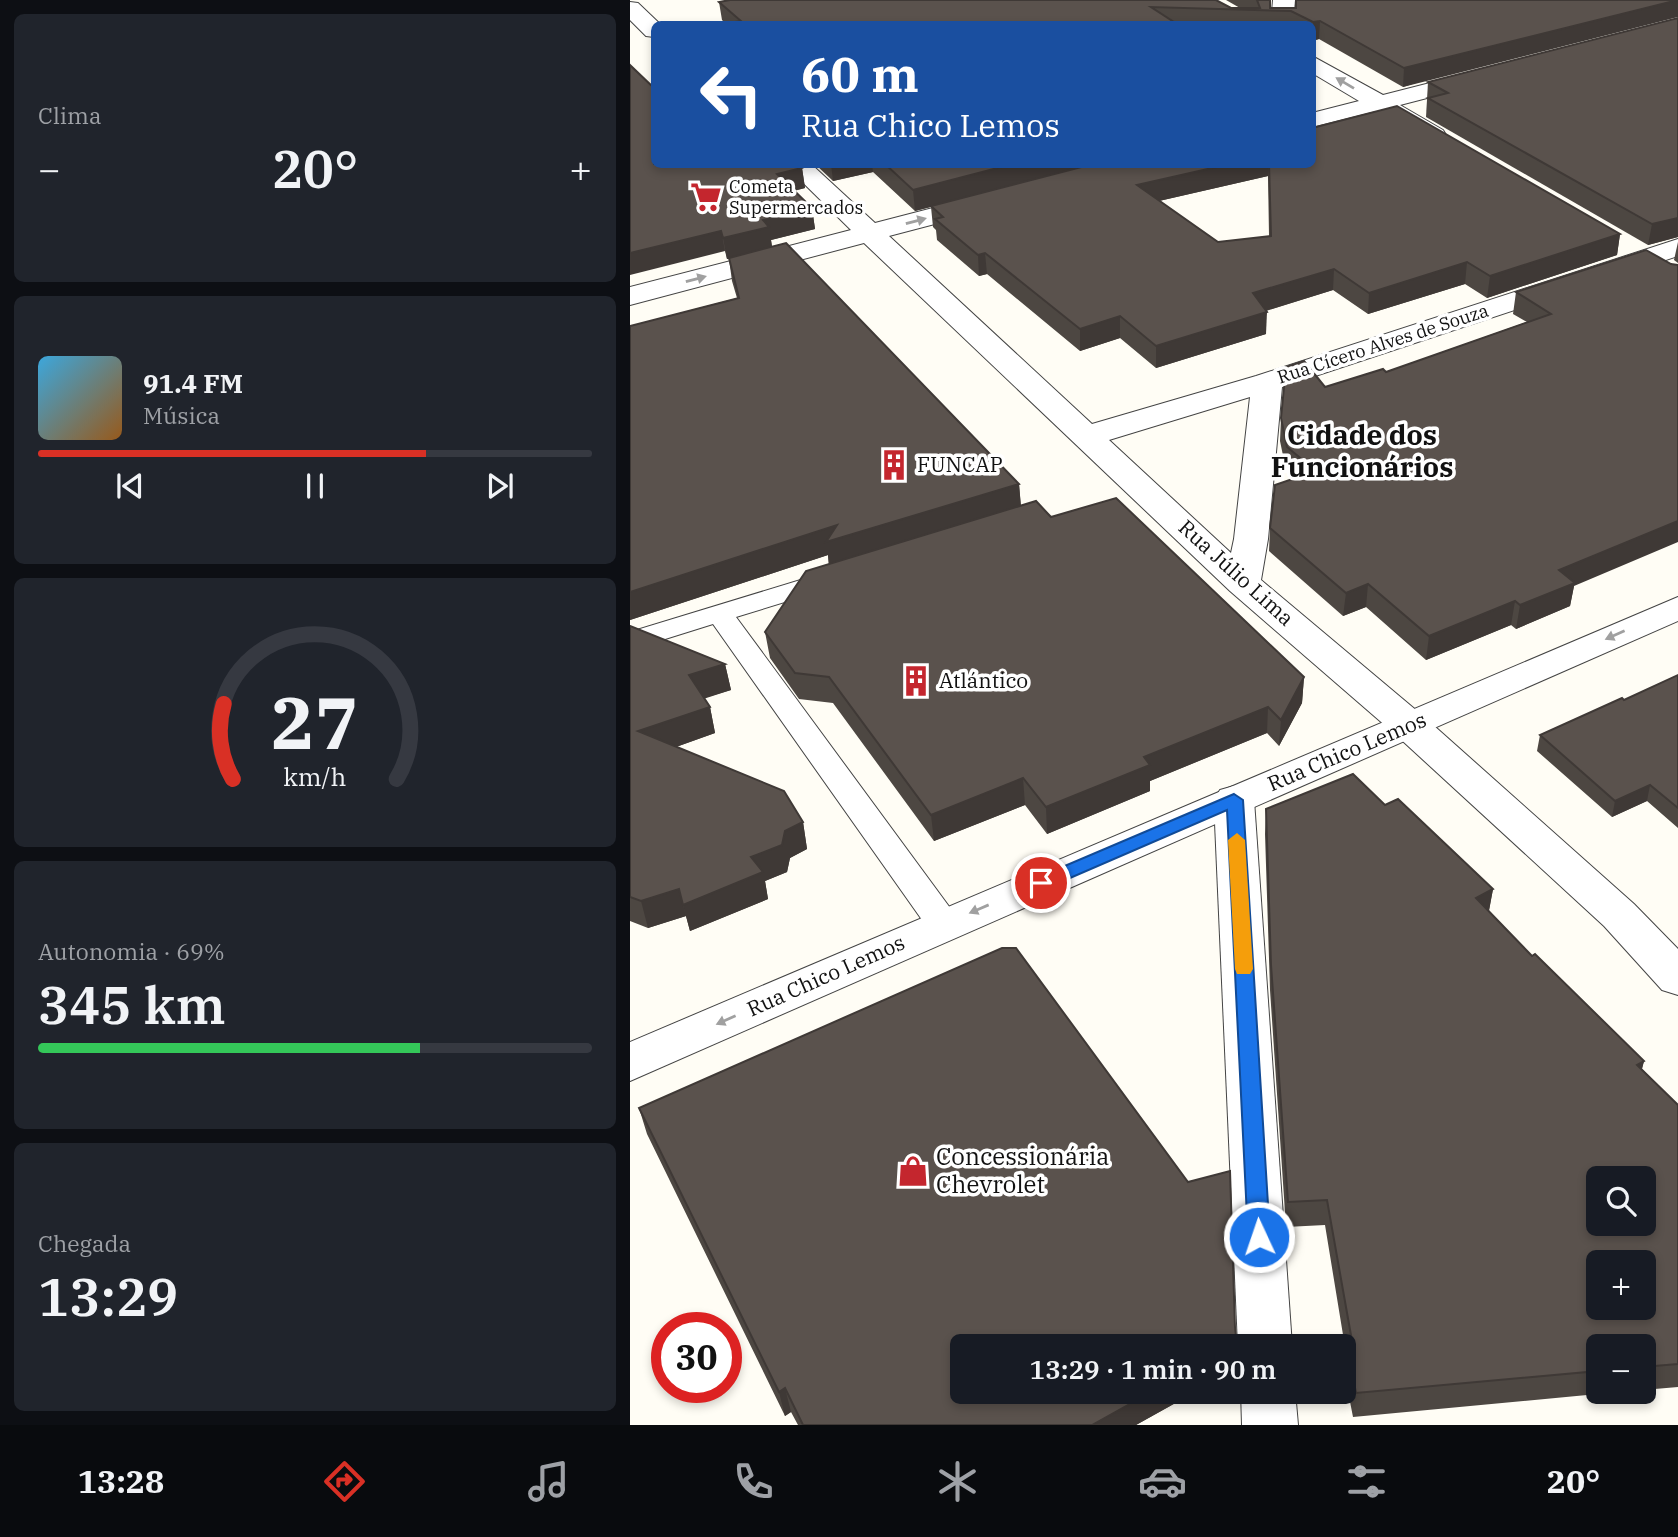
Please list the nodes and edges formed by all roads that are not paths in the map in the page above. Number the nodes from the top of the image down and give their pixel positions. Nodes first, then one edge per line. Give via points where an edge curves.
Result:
1 (1284, 0) edge
2 (632, 13) edge
3 (1282, 21) edge
4 (651, 29) edge
5 (1316, 65) edge
6 (1496, 73) edge
7 (1378, 103) junction
8 (1316, 119) edge
9 (1459, 150) edge
10 (800, 168) edge
11 (1013, 195) edge
12 (870, 234) junction
13 (1678, 247) edge
14 (1633, 251) junction
15 (1678, 277) edge
16 (630, 296) edge
17 (1266, 382) junction
18 (1087, 436) junction
19 (851, 572) edge
20 (1243, 583) junction
21 (1678, 608) edge
22 (719, 613) junction
23 (630, 640) edge
24 (1409, 725) junction
25 (1234, 800) junction
26 (944, 925) junction
27 (1678, 978) edge
28 (630, 1062) edge
29 (1264, 1334) edge
30 (1269, 1404) edge
31 (1270, 1425) edge

1 - 3 street
2 - 4 street
7 -> 5 street
6 - 7 street
7 - 8 street
7 - 9 street
10 - 12 street, Rua Júlio Lima
12 -> 11 street
16 -> 12 street
12 - 18 street, Rua Júlio Lima
13 - 14 street, Rua Cícero Alves de Souza
14 - 15 street
14 - 17 street, Rua Cícero Alves de Souza
17 - 18 street, Rua Cícero Alves de Souza
17 - 20 street
18 - 20 street, Rua Júlio Lima
19 - 22 lane
20 - 24 street, Rua Júlio Lima
21 -> 24 street, Rua Chico Lemos
22 - 23 lane
22 - 26 lane
24 - 25 street, Rua Chico Lemos
24 - 27 street, Rua Júlio Lima via 1619,915
25 -> 26 street, Rua Chico Lemos
25 - 29 street
26 -> 28 street, Rua Chico Lemos
30 - 31 street

